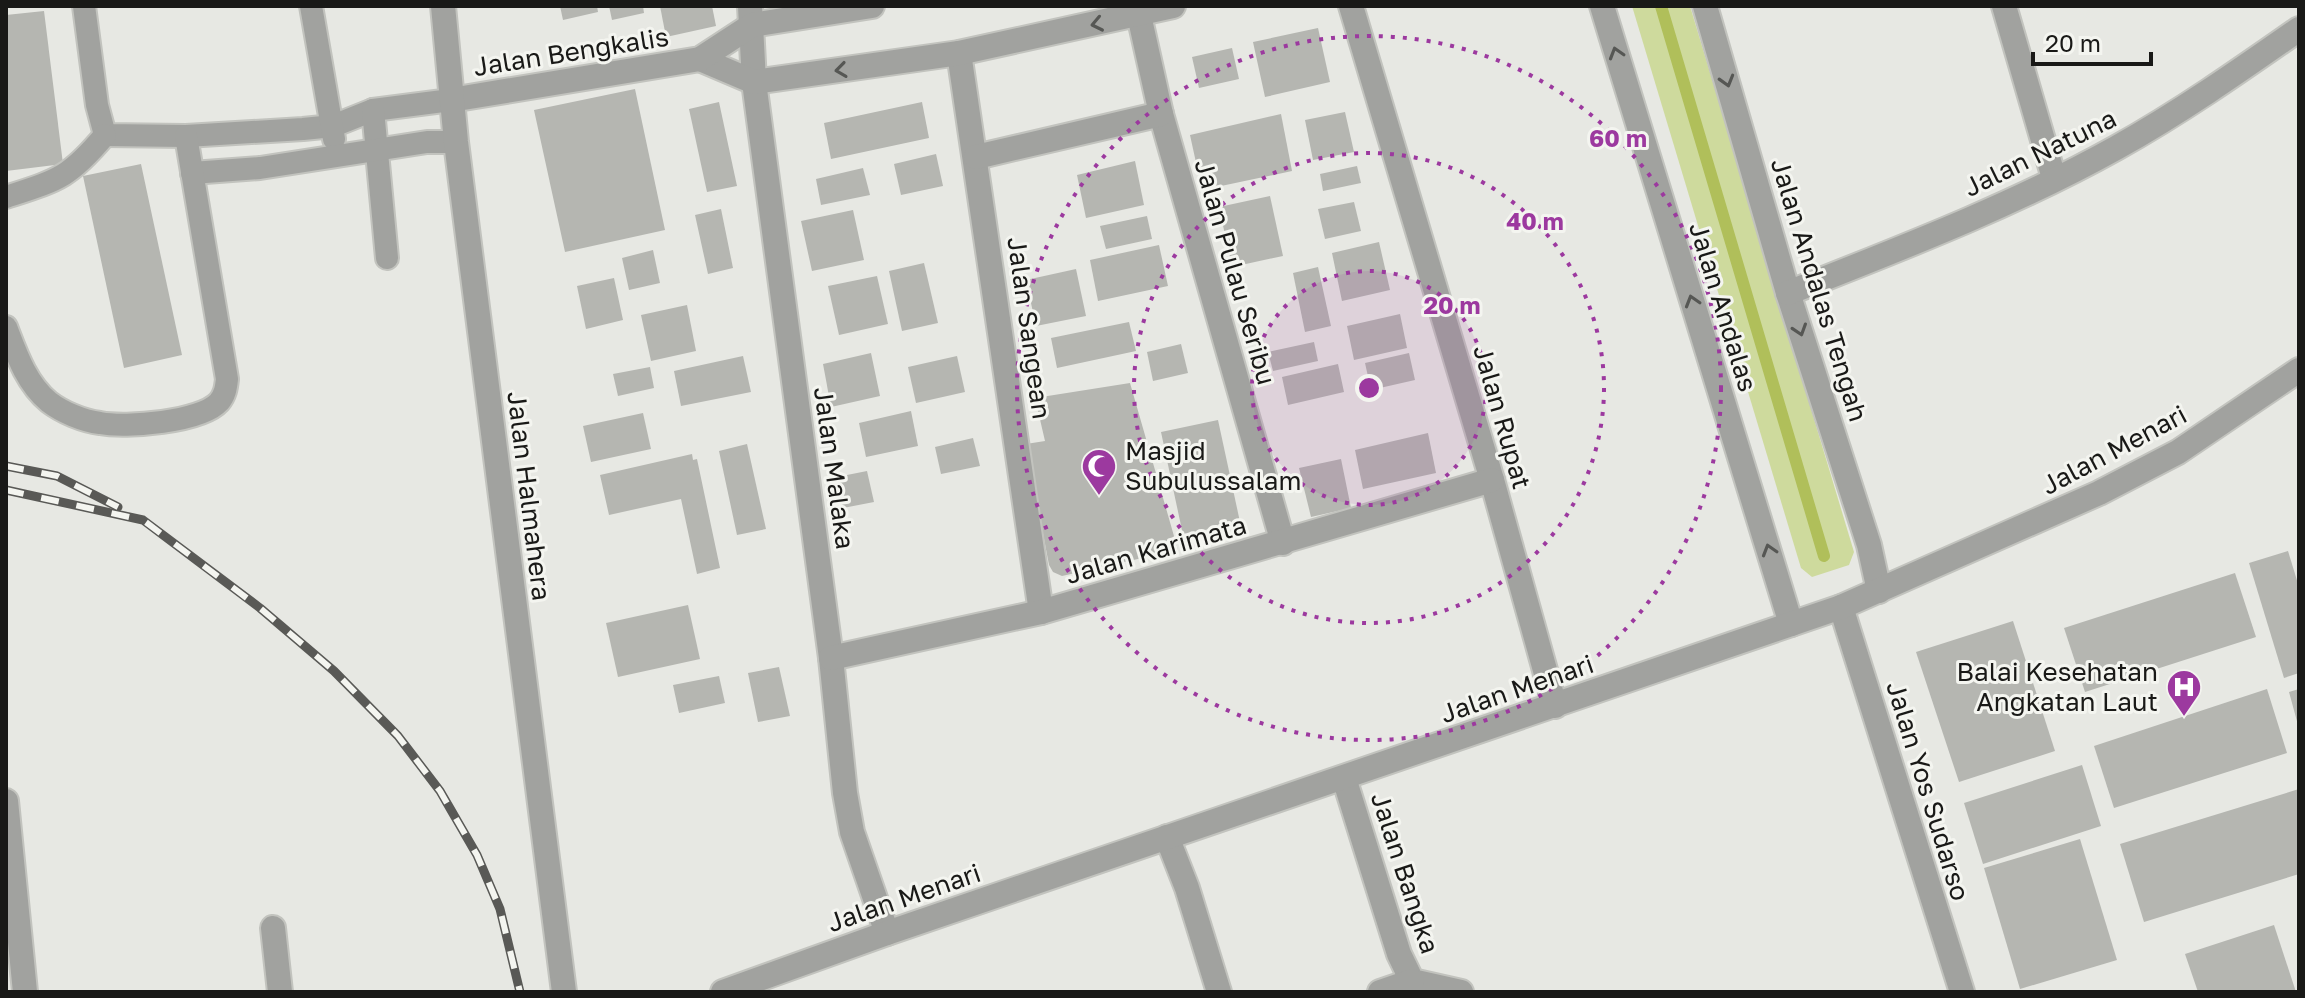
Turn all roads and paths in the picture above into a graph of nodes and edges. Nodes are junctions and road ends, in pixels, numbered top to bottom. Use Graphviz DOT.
graph roads {
  1 [pos="84,6"];
  2 [pos="311,6"];
  3 [pos="443,6"];
  4 [pos="872,6"];
  5 [pos="1173,6"];
  6 [pos="1351,6"];
  7 [pos="1602,6"];
  8 [pos="1705,6"];
  9 [pos="2004,6"];
  10 [pos="1139,15"];
  11 [pos="751,16"];
  12 [pos="2299,29"];
  13 [pos="959,53"];
  14 [pos="700,59"];
  15 [pos="754,82"];
  16 [pos="451,100"];
  17 [pos="373,110"];
  18 [pos="1161,114"];
  19 [pos="333,126"];
  20 [pos="105,135"];
  21 [pos="186,136"];
  22 [pos="456,142"];
  23 [pos="377,148"];
  24 [pos="336,154"];
  25 [pos="976,157"];
  26 [pos="192,173"];
  27 [pos="2054,178"];
  28 [pos="6,197"];
  29 [pos="387,258"];
  30 [pos="1788,293"];
  31 [pos="6,327"];
  32 [pos="2299,370"];
  33 [pos="1492,480"];
  34 [pos="1283,543"];
  35 [pos="1879,591"];
  36 [pos="1841,607"];
  37 [pos="1041,612"];
  38 [pos="1791,624"];
  39 [pos="831,658"];
  40 [pos="1555,706"];
  41 [pos="1344,778"];
  42 [pos="6,801"];
  43 [pos="1167,837"];
  44 [pos="273,928"];
  45 [pos="887,933"];
  46 [pos="1412,981"];
  47 [pos="25,992"];
  48 [pos="280,992"];
  49 [pos="564,992"];
  50 [pos="723,992"];
  51 [pos="1219,992"];
  52 [pos="1380,992"];
  53 [pos="1461,992"];
  54 [pos="1962,992"];
  1 -- 20 [label="lane"];
  2 -- 19 [label="lane"];
  3 -- 16 [label="street, Jalan Halmahera"];
  4 -- 11 [label="street, Jalan Bengkalis"];
  5 -- 10 [label="street"];
  6 -- 33 [label="street, Jalan Rupat"];
  38 -- 7 [label="street, Jalan Andalas, one-way"];
  8 -- 30 [label="street, Jalan Andalas Tengah, one-way"];
  9 -- 27 [label="street"];
  10 -- 13 [label="street, one-way"];
  10 -- 18 [label="street, Jalan Pulau Seribu"];
  11 -- 14 [label="street, Jalan Bengkalis"];
  11 -- 15 [label="street, Jalan Malaka"];
  12 -- 27 [label="street, Jalan Natuna"];
  13 -- 15 [label="street, one-way"];
  13 -- 25 [label="street, Jalan Sangean"];
  14 -- 15 [label="street, Jalan Bengkalis"];
  14 -- 16 [label="street, Jalan Bengkalis"];
  15 -- 39 [label="street, Jalan Malaka"];
  16 -- 17 [label="lane"];
  16 -- 22 [label="street, Jalan Halmahera"];
  17 -- 19 [label="lane"];
  17 -- 23 [label="lane"];
  18 -- 25 [label="street"];
  18 -- 34 [label="street, Jalan Pulau Seribu"];
  19 -- 21 [label="lane"];
  19 -- 24 [label="lane"];
  20 -- 21 [label="lane"];
  20 -- 28 [label="lane"];
  21 -- 26 [label="lane"];
  22 -- 23 [label="lane"];
  22 -- 49 [label="street, Jalan Halmahera"];
  23 -- 24 [label="lane"];
  23 -- 29 [label="lane"];
  24 -- 26 [label="lane"];
  25 -- 37 [label="street, Jalan Sangean"];
  26 -- 31 [label="lane"];
  27 -- 30 [label="street, Jalan Natuna"];
  30 -- 35 [label="street, Jalan Andalas Tengah, one-way"];
  32 -- 35 [label="street, Jalan Menari"];
  33 -- 34 [label="street, Jalan Karimata"];
  33 -- 40 [label="street, Jalan Rupat"];
  34 -- 37 [label="street, Jalan Karimata"];
  35 -- 36 [label="street, Jalan Menari"];
  36 -- 38 [label="street, Jalan Menari"];
  36 -- 54 [label="street, Jalan Yos Sudarso"];
  37 -- 39 [label="street, Jalan Karimata"];
  38 -- 40 [label="street, Jalan Menari"];
  39 -- 45 [label="street, Jalan Malaka"];
  40 -- 41 [label="street, Jalan Menari"];
  41 -- 43 [label="street, Jalan Menari"];
  41 -- 46 [label="street, Jalan Bangka"];
  42 -- 47 [label="street"];
  43 -- 45 [label="street, Jalan Menari"];
  43 -- 51 [label="street"];
  44 -- 48 [label="street"];
  45 -- 50 [label="street, Jalan Menari"];
  46 -- 52 [label="street"];
  46 -- 53 [label="street, Jalan Bangka"];
}
